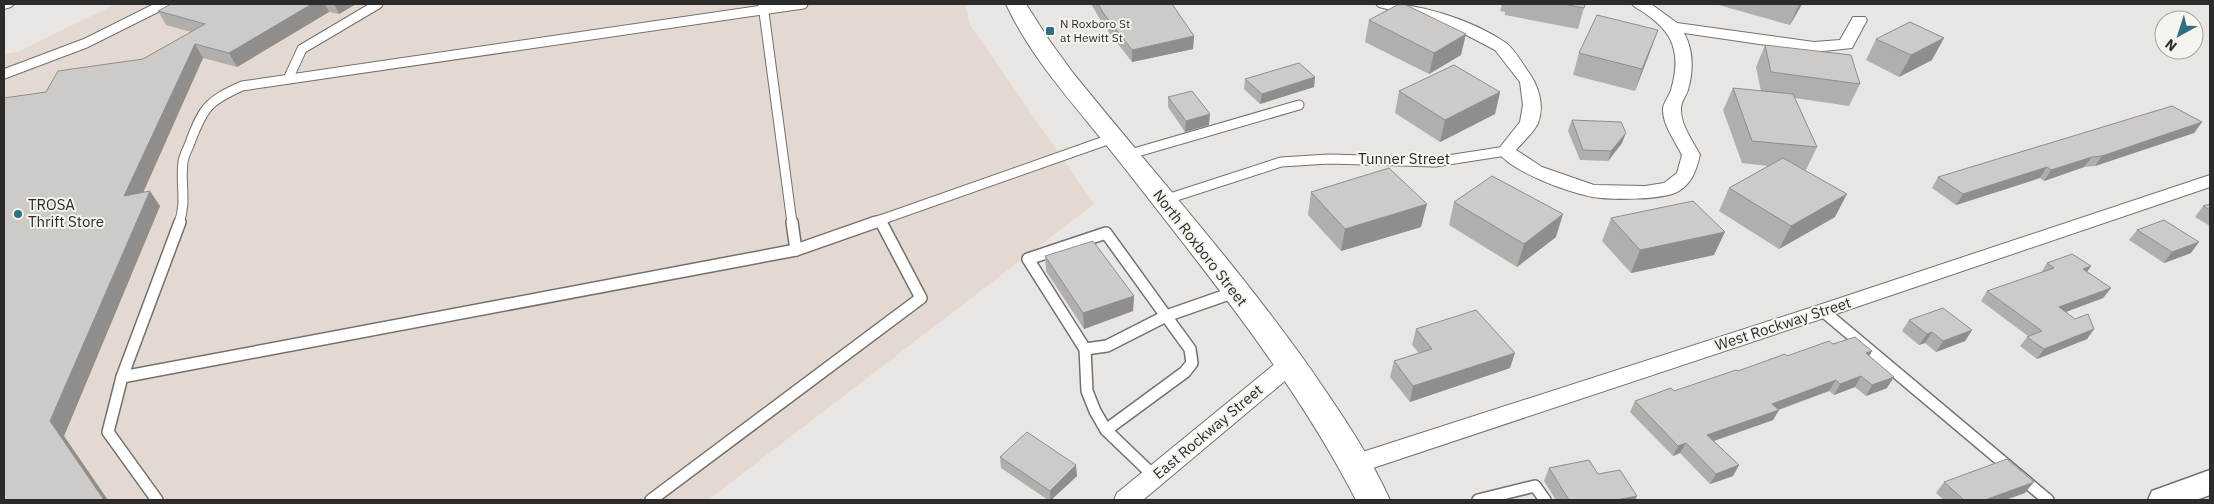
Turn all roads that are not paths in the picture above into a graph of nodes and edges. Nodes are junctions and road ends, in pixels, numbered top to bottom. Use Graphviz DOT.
graph roads {
  1 [pos="164,4"];
  2 [pos="378,4"];
  3 [pos="803,4"];
  4 [pos="1016,4"];
  5 [pos="1384,4"];
  6 [pos="1640,4"];
  7 [pos="763,7"];
  8 [pos="1435,9"];
  9 [pos="1859,20"];
  10 [pos="1672,27"];
  11 [pos="4,74"];
  12 [pos="290,78"];
  13 [pos="1299,105"];
  14 [pos="1120,147"];
  15 [pos="1506,151"];
  16 [pos="2210,181"];
  17 [pos="1163,200"];
  18 [pos="880,220"];
  19 [pos="796,250"];
  20 [pos="1236,292"];
  21 [pos="1823,311"];
  22 [pos="1166,316"];
  23 [pos="1085,349"];
  24 [pos="1290,364"];
  25 [pos="122,377"];
  26 [pos="1106,430"];
  27 [pos="1355,464"];
  28 [pos="1155,477"];
  29 [pos="2210,482"];
  30 [pos="1499,497"];
  31 [pos="156,500"];
  32 [pos="651,500"];
  33 [pos="1126,500"];
  34 [pos="1373,500"];
  35 [pos="1478,500"];
  36 [pos="1545,500"];
  37 [pos="2048,500"];
  38 [pos="2164,500"];
  1 -- 11 [label="lane"];
  2 -- 12 [label="lane"];
  3 -- 7 [label="lane"];
  4 -- 14 [label="main road, North Roxboro Street"];
  5 -- 8 [label="street"];
  6 -- 10 [label="street"];
  7 -- 12 [label="lane"];
  7 -- 19 [label="lane"];
  8 -- 15 [label="street"];
  9 -- 10 [label="street"];
  10 -- 15 [label="street"];
  12 -- 25 [label="lane"];
  13 -- 14 [label="lane"];
  14 -- 17 [label="main road, North Roxboro Street"];
  14 -- 18 [label="lane"];
  15 -- 17 [label="lane, Tunner Street"];
  16 -- 21 [label="street, West Rockway Street"];
  17 -- 20 [label="main road, North Roxboro Street"];
  18 -- 19 [label="lane"];
  18 -- 32 [label="lane"];
  19 -- 25 [label="lane"];
  20 -- 22 [label="lane"];
  20 -- 24 [label="main road, North Roxboro Street"];
  21 -- 27 [label="street, West Rockway Street"];
  21 -- 37 [label="lane"];
  22 -- 23 [label="lane"];
  22 -- 23 [label="lane"];
  22 -- 26 [label="lane"];
  23 -- 26 [label="lane"];
  24 -- 27 [label="main road, North Roxboro Street"];
  24 -- 28 [label="street, East Rockway Street"];
  25 -- 31 [label="lane"];
  26 -- 28 [label="lane"];
  27 -- 34 [label="main road, North Roxboro Street"];
  28 -- 33 [label="street, East Rockway Street"];
  29 -- 38 [label="street"];
  30 -- 35 [label="lane"];
  30 -- 36 [label="lane"];
}
